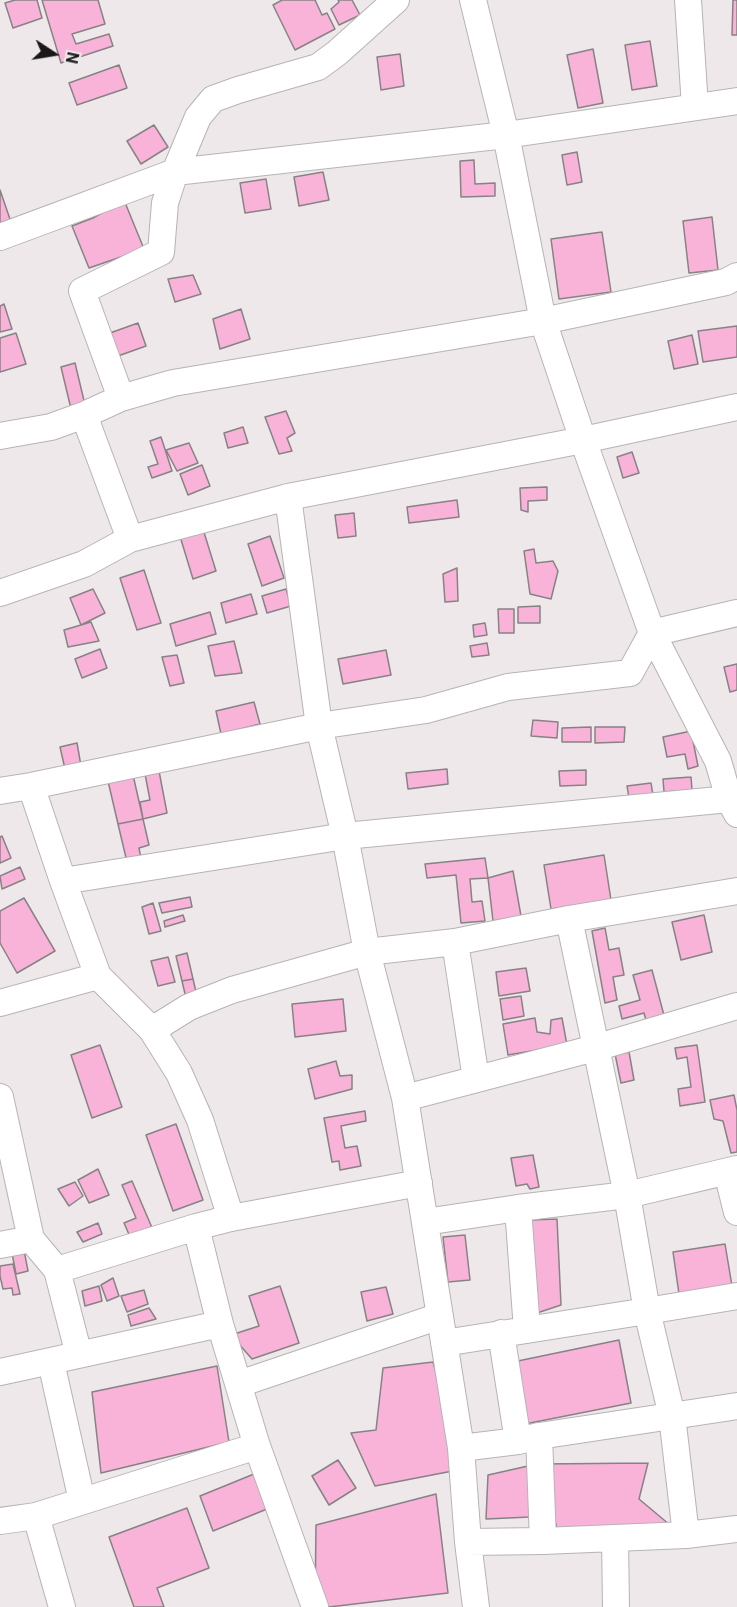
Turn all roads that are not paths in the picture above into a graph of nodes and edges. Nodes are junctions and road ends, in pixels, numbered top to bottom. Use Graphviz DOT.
graph roads {
  1 [pos="396,0"];
  2 [pos="473,0"];
  3 [pos="688,0"];
  4 [pos="737,101"];
  5 [pos="695,107"];
  6 [pos="506,135"];
  7 [pos="175,172"];
  8 [pos="0,237"];
  9 [pos="737,276"];
  10 [pos="543,321"];
  11 [pos="121,398"];
  12 [pos="737,407"];
  13 [pos="84,415"];
  14 [pos="0,436"];
  15 [pos="583,440"];
  16 [pos="288,497"];
  17 [pos="130,539"];
  18 [pos="0,593"];
  19 [pos="737,613"];
  20 [pos="651,633"];
  21 [pos="319,726"];
  22 [pos="727,759"];
  23 [pos="31,786"];
  24 [pos="0,791"];
  25 [pos="733,807"];
  26 [pos="345,836"];
  27 [pos="63,881"];
  28 [pos="737,891"];
  29 [pos="569,919"];
  30 [pos="455,942"];
  31 [pos="367,952"];
  32 [pos="98,976"];
  33 [pos="0,1003"];
  34 [pos="737,1006"];
  35 [pos="152,1030"];
  36 [pos="595,1048"];
  37 [pos="476,1079"];
  38 [pos="0,1097"];
  39 [pos="405,1098"];
  40 [pos="732,1170"];
  41 [pos="419,1183"];
  42 [pos="627,1195"];
  43 [pos="518,1208"];
  44 [pos="737,1212"];
  45 [pos="231,1218"];
  46 [pos="425,1222"];
  47 [pos="196,1227"];
  48 [pos="31,1239"];
  49 [pos="0,1245"];
  50 [pos="57,1270"];
  51 [pos="737,1296"];
  52 [pos="647,1311"];
  53 [pos="440,1316"];
  54 [pos="220,1324"];
  55 [pos="527,1330"];
  56 [pos="501,1333"];
  57 [pos="444,1343"];
  58 [pos="79,1355"];
  59 [pos="51,1362"];
  60 [pos="0,1372"];
  61 [pos="239,1384"];
  62 [pos="737,1406"];
  63 [pos="672,1416"];
  64 [pos="529,1438"];
  65 [pos="257,1446"];
  66 [pos="461,1448"];
  67 [pos="82,1501"];
  68 [pos="36,1516"];
  69 [pos="0,1521"];
  70 [pos="737,1529"];
  71 [pos="686,1535"];
  72 [pos="615,1538"];
  73 [pos="543,1541"];
  74 [pos="468,1542"];
  75 [pos="62,1607"];
  76 [pos="315,1607"];
  77 [pos="476,1607"];
  78 [pos="616,1607"];
  1 -- 7 [label="street"];
  2 -- 6 [label="street"];
  3 -- 5 [label="street"];
  4 -- 5 [label="street"];
  5 -- 6 [label="street"];
  6 -- 7 [label="street"];
  6 -- 10 [label="street"];
  7 -- 8 [label="street"];
  7 -- 11 [label="street"];
  9 -- 10 [label="street"];
  10 -- 11 [label="street"];
  10 -- 15 [label="street"];
  11 -- 13 [label="street"];
  12 -- 15 [label="street"];
  13 -- 14 [label="street"];
  13 -- 17 [label="street"];
  15 -- 16 [label="street"];
  15 -- 20 [label="street"];
  16 -- 17 [label="street"];
  16 -- 21 [label="street"];
  17 -- 18 [label="street"];
  19 -- 20 [label="street"];
  20 -- 21 [label="street"];
  20 -- 22 [label="street"];
  21 -- 23 [label="street"];
  21 -- 26 [label="street"];
  22 -- 25 [label="street"];
  23 -- 24 [label="street"];
  23 -- 27 [label="street"];
  25 -- 26 [label="street"];
  26 -- 27 [label="street"];
  26 -- 31 [label="street"];
  27 -- 32 [label="street"];
  28 -- 29 [label="street"];
  29 -- 30 [label="street"];
  29 -- 36 [label="street"];
  30 -- 31 [label="street"];
  30 -- 37 [label="street"];
  31 -- 35 [label="street"];
  31 -- 39 [label="street"];
  32 -- 33 [label="street"];
  32 -- 35 [label="street"];
  34 -- 36 [label="street"];
  35 -- 45 [label="street"];
  36 -- 37 [label="street"];
  36 -- 42 [label="street"];
  37 -- 39 [label="street"];
  38 -- 48 [label="street"];
  39 -- 41 [label="street"];
  40 -- 42 [label="street"];
  40 -- 44 [label="street"];
  41 -- 45 [label="street"];
  41 -- 46 [label="street"];
  42 -- 43 [label="street"];
  42 -- 52 [label="street"];
  43 -- 46 [label="street"];
  43 -- 55 [label="street"];
  45 -- 47 [label="street"];
  46 -- 53 [label="street"];
  47 -- 50 [label="street"];
  47 -- 54 [label="street"];
  48 -- 49 [label="street"];
  48 -- 50 [label="street"];
  50 -- 58 [label="street"];
  51 -- 52 [label="street"];
  52 -- 55 [label="street"];
  52 -- 63 [label="street"];
  53 -- 57 [label="street"];
  53 -- 61 [label="street"];
  54 -- 58 [label="street"];
  54 -- 61 [label="street"];
  55 -- 56 [label="street"];
  56 -- 57 [label="street"];
  56 -- 64 [label="street"];
  57 -- 66 [label="street"];
  58 -- 59 [label="street"];
  59 -- 60 [label="street"];
  59 -- 67 [label="street"];
  61 -- 65 [label="street"];
  62 -- 63 [label="street"];
  63 -- 64 [label="street"];
  63 -- 71 [label="street"];
  64 -- 66 [label="street"];
  64 -- 73 [label="street"];
  65 -- 67 [label="street"];
  65 -- 76 [label="street"];
  66 -- 74 [label="street"];
  67 -- 68 [label="street"];
  68 -- 69 [label="street"];
  68 -- 75 [label="street"];
  70 -- 71 [label="street"];
  71 -- 72 [label="street"];
  72 -- 73 [label="street"];
  72 -- 78 [label="street"];
  73 -- 74 [label="street"];
  74 -- 77 [label="street"];
}
